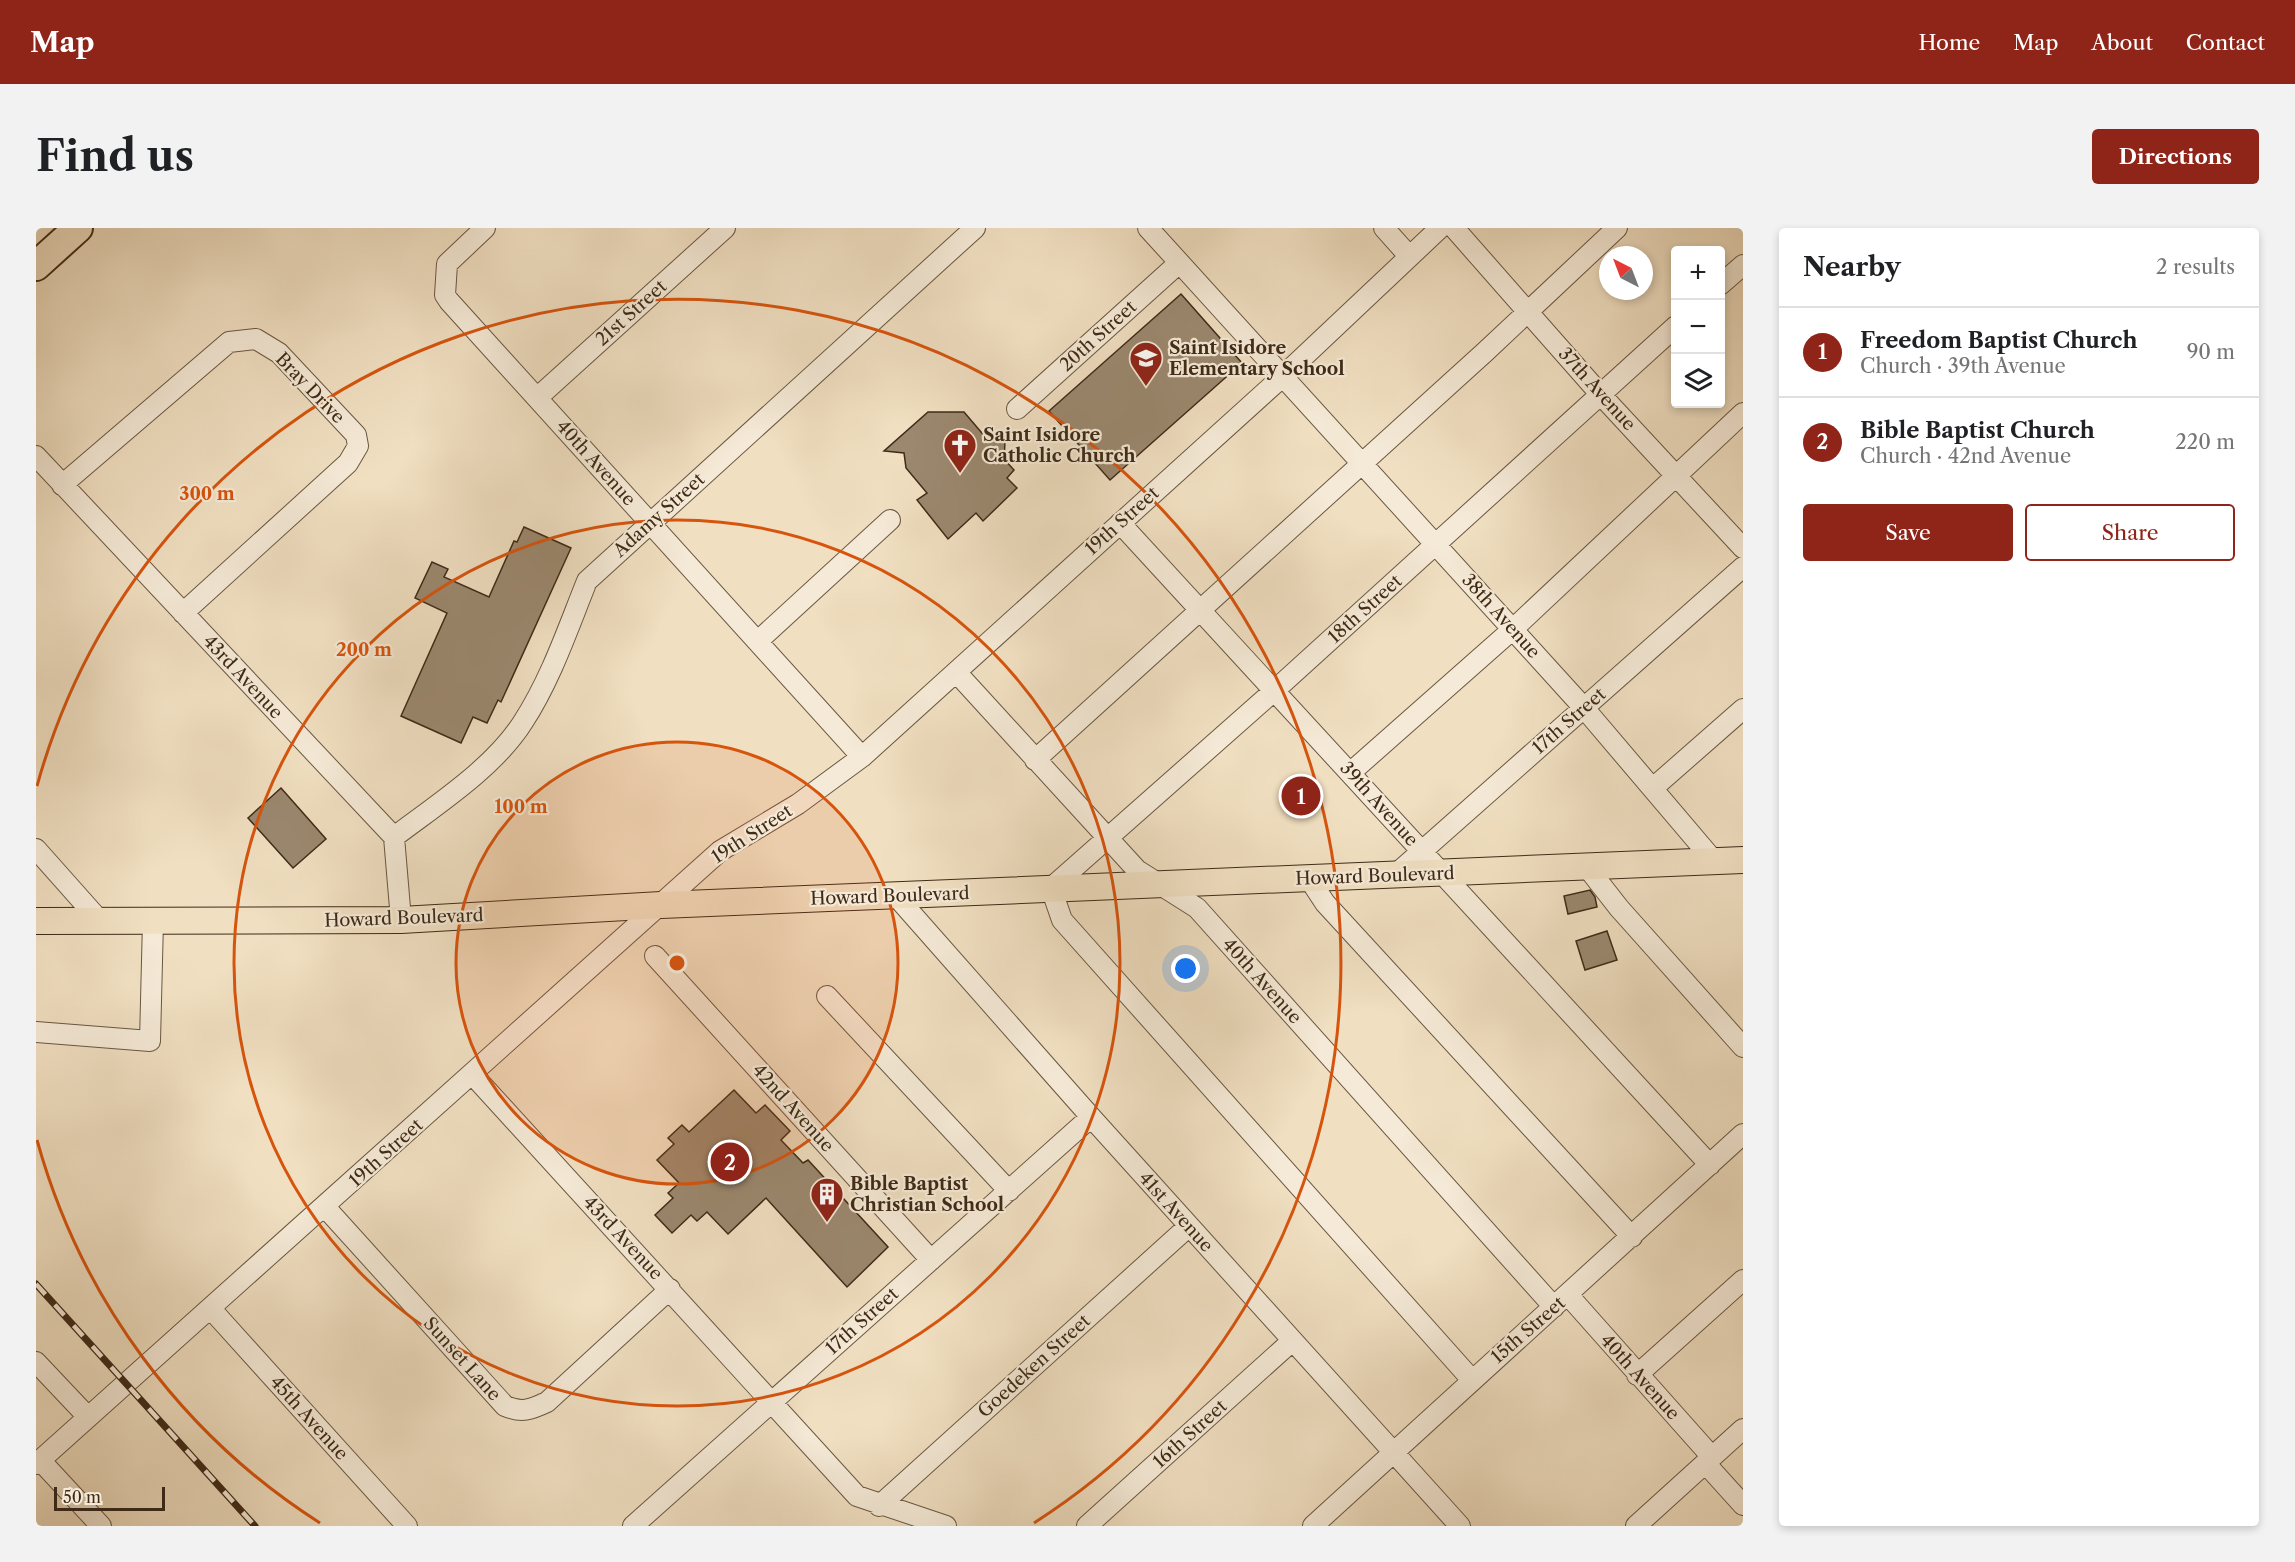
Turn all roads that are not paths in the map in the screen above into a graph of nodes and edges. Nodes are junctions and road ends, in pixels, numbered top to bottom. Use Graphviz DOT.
graph roads {
  1 [pos="78,228"];
  2 [pos="484,228"];
  3 [pos="725,228"];
  4 [pos="975,228"];
  5 [pos="1148,228"];
  6 [pos="1384,228"];
  7 [pos="1440,228"];
  8 [pos="1454,228"];
  9 [pos="1617,228"];
  10 [pos="1409,256"];
  11 [pos="1179,263"];
  12 [pos="1743,265"];
  13 [pos="36,266"];
  14 [pos="1725,281"];
  15 [pos="1527,312"];
  16 [pos="1671,331"];
  17 [pos="1282,377"];
  18 [pos="1601,395"];
  19 [pos="537,398"];
  20 [pos="1017,410"];
  21 [pos="1743,413"];
  22 [pos="36,456"];
  23 [pos="1362,463"];
  24 [pos="1676,475"];
  25 [pos="62,485"];
  26 [pos="890,520"];
  27 [pos="650,523"];
  28 [pos="1120,523"];
  29 [pos="1436,544"];
  30 [pos="1743,548"];
  31 [pos="1743,567"];
  32 [pos="1202,610"];
  33 [pos="183,613"];
  34 [pos="1513,629"];
  35 [pos="758,641"];
  36 [pos="956,672"];
  37 [pos="1275,690"];
  38 [pos="1584,708"];
  39 [pos="1743,709"];
  40 [pos="862,757"];
  41 [pos="1035,760"];
  42 [pos="1350,773"];
  43 [pos="1653,788"];
  44 [pos="394,837"];
  45 [pos="1109,839"];
  46 [pos="36,849"];
  47 [pos="1422,851"];
  48 [pos="1733,864"];
  49 [pos="1587,867"];
  50 [pos="1443,874"];
  51 [pos="1395,875"];
  52 [pos="1308,877"];
  53 [pos="1159,886"];
  54 [pos="1051,888"];
  55 [pos="896,896"];
  56 [pos="661,905"];
  57 [pos="401,920"];
  58 [pos="36,921"];
  59 [pos="100,921"];
  60 [pos="153,921"];
  61 [pos="655,956"];
  62 [pos="827,996"];
  63 [pos="36,1032"];
  64 [pos="1743,1047"];
  65 [pos="473,1075"];
  66 [pos="1091,1118"];
  67 [pos="1743,1134"];
  68 [pos="1710,1165"];
  69 [pos="1009,1191"];
  70 [pos="325,1208"];
  71 [pos="1189,1226"];
  72 [pos="1632,1236"];
  73 [pos="931,1260"];
  74 [pos="1743,1280"];
  75 [pos="670,1289"];
  76 [pos="1561,1301"];
  77 [pos="211,1309"];
  78 [pos="1292,1341"];
  79 [pos="36,1362"];
  80 [pos="1637,1375"];
  81 [pos="1472,1380"];
  82 [pos="772,1402"];
  83 [pos="87,1416"];
  84 [pos="1743,1429"];
  85 [pos="1393,1453"];
  86 [pos="1709,1460"];
  87 [pos="38,1462"];
  88 [pos="1743,1505"];
  89 [pos="879,1506"];
  90 [pos="101,1526"];
  91 [pos="407,1526"];
  92 [pos="633,1526"];
  93 [pos="946,1526"];
  94 [pos="1087,1526"];
  95 [pos="1313,1526"];
  96 [pos="1460,1526"];
  97 [pos="1636,1526"];
  1 -- 13 [label="highway"];
  2 -- 19 [label="street, 40th Avenue"];
  3 -- 19 [label="street, 21st Street"];
  4 -- 27 [label="street, Adamy Street"];
  5 -- 11 [label="street, 38th Avenue"];
  6 -- 10 [label="street"];
  7 -- 10 [label="street, 19th Street"];
  8 -- 15 [label="street, 37th Avenue"];
  9 -- 15 [label="street"];
  10 -- 17 [label="street, 19th Street"];
  11 -- 17 [label="street, 38th Avenue"];
  11 -- 20 [label="street, 20th Street"];
  12 -- 14 [label="street"];
  15 -- 18 [label="street, 37th Avenue"];
  15 -- 23 [label="street"];
  16 -- 18 [label="street, 18th Street"];
  17 -- 23 [label="street, 38th Avenue"];
  17 -- 28 [label="street, 19th Street"];
  18 -- 24 [label="street, 37th Avenue"];
  18 -- 29 [label="street, 18th Street"];
  19 -- 27 [label="street, 40th Avenue"];
  21 -- 24 [label="street"];
  22 -- 25 [label="street, 43rd Avenue"];
  23 -- 29 [label="street, 38th Avenue"];
  23 -- 32 [label="street"];
  24 -- 30 [label="street, 37th Avenue"];
  24 -- 34 [label="street"];
  25 -- 33 [label="street, 43rd Avenue"];
  25 -- 33 [label="street, Bray Drive"];
  26 -- 35 [label="street"];
  27 -- 35 [label="street, 40th Avenue"];
  27 -- 44 [label="street, Adamy Street"];
  28 -- 32 [label="street, 39th Avenue"];
  28 -- 36 [label="street, 19th Street"];
  29 -- 34 [label="street, 38th Avenue"];
  29 -- 37 [label="street, 18th Street"];
  31 -- 38 [label="street, 17th Street"];
  32 -- 37 [label="street, 39th Avenue"];
  32 -- 41 [label="street"];
  33 -- 44 [label="street, 43rd Avenue"];
  34 -- 38 [label="street, 38th Avenue"];
  34 -- 42 [label="street"];
  35 -- 40 [label="street, 40th Avenue"];
  36 -- 40 [label="street, 19th Street"];
  36 -- 41 [label="street, 40th Avenue"];
  37 -- 42 [label="street, 39th Avenue"];
  37 -- 45 [label="street, 18th Street"];
  38 -- 43 [label="street, 38th Avenue"];
  38 -- 47 [label="street, 17th Street"];
  39 -- 43 [label="street"];
  40 -- 56 [label="street, 19th Street"];
  41 -- 45 [label="street, 40th Avenue"];
  42 -- 47 [label="street, 39th Avenue"];
  43 -- 48 [label="street, 38th Avenue"];
  44 -- 57 [label="street"];
  45 -- 53 [label="street, 40th Avenue"];
  45 -- 54 [label="street, 18th Street"];
  46 -- 59 [label="street"];
  47 -- 50 [label="street, 39th Avenue"];
  47 -- 51 [label="street, 17th Street"];
  48 -- 49 [label="main road, Howard Boulevard"];
  49 -- 50 [label="main road, Howard Boulevard"];
  49 -- 64 [label="street"];
  50 -- 51 [label="main road, Howard Boulevard"];
  50 -- 68 [label="street, 39th Avenue"];
  51 -- 52 [label="main road, Howard Boulevard"];
  52 -- 53 [label="main road, Howard Boulevard"];
  52 -- 72 [label="street"];
  53 -- 54 [label="main road, Howard Boulevard"];
  53 -- 76 [label="street, 40th Avenue"];
  54 -- 55 [label="main road, Howard Boulevard"];
  54 -- 81 [label="street"];
  55 -- 56 [label="main road, Howard Boulevard"];
  55 -- 66 [label="street, 41st Avenue"];
  56 -- 57 [label="main road, Howard Boulevard"];
  56 -- 65 [label="street, 19th Street"];
  57 -- 60 [label="main road, Howard Boulevard"];
  58 -- 59 [label="main road, Howard Boulevard"];
  59 -- 60 [label="main road, Howard Boulevard"];
  60 -- 63 [label="street"];
  61 -- 73 [label="street, 42nd Avenue"];
  62 -- 69 [label="street"];
  65 -- 70 [label="street, 19th Street"];
  65 -- 75 [label="street, 43rd Avenue"];
  66 -- 69 [label="street, 17th Street"];
  66 -- 71 [label="street, 41st Avenue"];
  67 -- 68 [label="street, 15th Street"];
  68 -- 72 [label="street, 15th Street"];
  69 -- 73 [label="street, 17th Street"];
  70 -- 75 [label="street, Sunset Lane"];
  70 -- 77 [label="street, 19th Street"];
  71 -- 78 [label="street, 41st Avenue"];
  71 -- 89 [label="street, Goedeken Street"];
  72 -- 76 [label="street, 15th Street"];
  73 -- 82 [label="street, 17th Street"];
  74 -- 80 [label="street"];
  75 -- 82 [label="street, 43rd Avenue"];
  76 -- 80 [label="street, 40th Avenue"];
  76 -- 81 [label="street, 15th Street"];
  77 -- 83 [label="street, 19th Street"];
  77 -- 91 [label="street, 45th Avenue"];
  78 -- 85 [label="street, 41st Avenue"];
  78 -- 94 [label="street, 16th Street"];
  79 -- 83 [label="street"];
  80 -- 86 [label="street, 40th Avenue"];
  81 -- 85 [label="street, 15th Street"];
  82 -- 89 [label="street, 43rd Avenue"];
  82 -- 92 [label="street, 17th Street"];
  83 -- 87 [label="street, 19th Street"];
  84 -- 86 [label="street"];
  85 -- 95 [label="street, 15th Street"];
  85 -- 96 [label="street, 41st Avenue"];
  86 -- 88 [label="street, 40th Avenue"];
  86 -- 97 [label="street"];
  87 -- 90 [label="street"];
  89 -- 93 [label="street, 43rd Avenue"];
}
